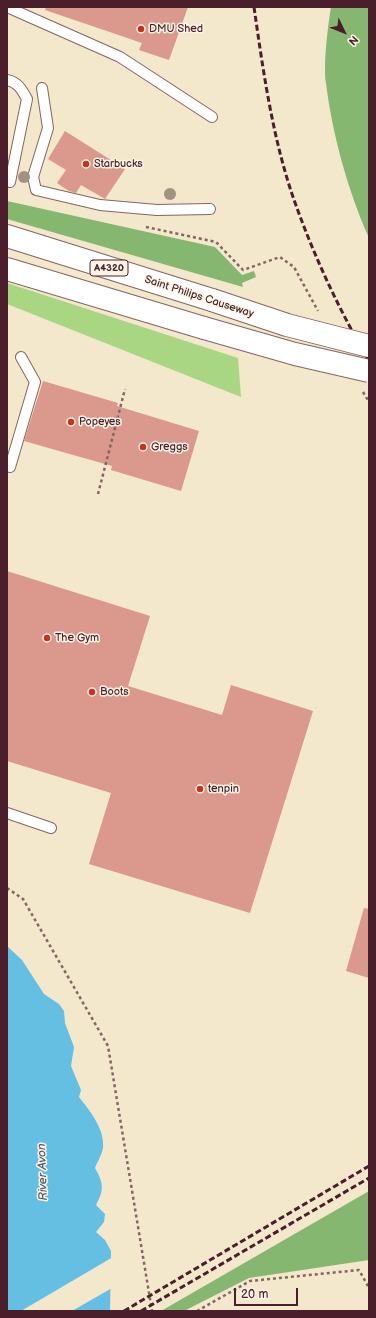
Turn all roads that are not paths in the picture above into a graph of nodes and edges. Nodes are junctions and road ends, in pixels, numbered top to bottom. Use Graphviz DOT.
graph roads {
  1 [pos="7,7"];
  2 [pos="25,11"];
  3 [pos="7,80"];
  4 [pos="42,88"];
  5 [pos="212,117"];
  6 [pos="7,181"];
  7 [pos="210,209"];
  8 [pos="7,236"];
  9 [pos="7,269"];
  10 [pos="369,346"];
  11 [pos="22,357"];
  12 [pos="369,371"];
  13 [pos="10,467"];
  14 [pos="7,813"];
  15 [pos="51,828"];
  1 -- 2 [label="lane"];
  2 -- 5 [label="lane"];
  3 -- 6 [label="lane"];
  4 -- 7 [label="lane"];
  8 -- 10 [label="main road, Saint Philips Causeway / A4320, bridge"];
  9 -- 12 [label="main road, bridge"];
  11 -- 13 [label="lane"];
  14 -- 15 [label="lane"];
}
